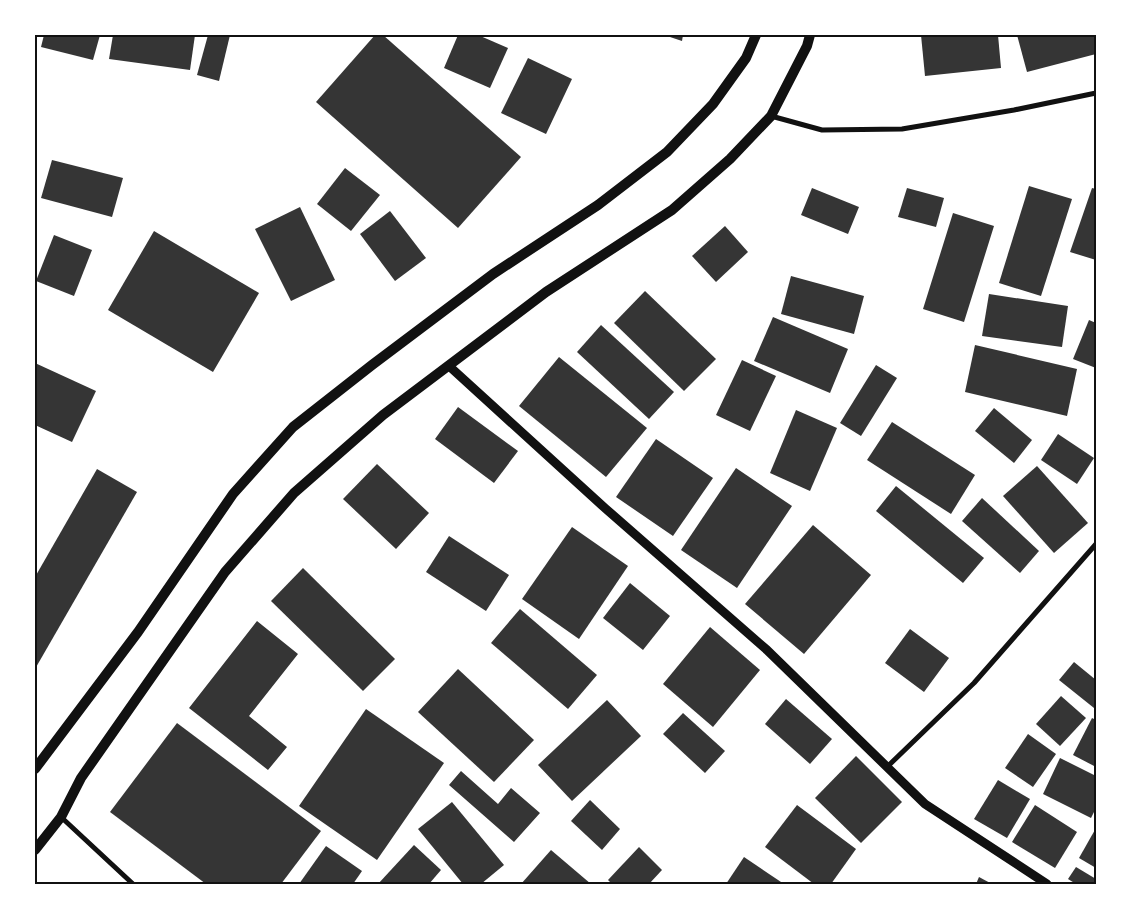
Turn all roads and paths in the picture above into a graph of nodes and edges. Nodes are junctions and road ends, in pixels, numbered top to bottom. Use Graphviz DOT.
graph roads {
  1 [pos="756,35"];
  2 [pos="810,35"];
  3 [pos="1096,93"];
  4 [pos="771,116"];
  5 [pos="449,366"];
  6 [pos="1096,544"];
  7 [pos="887,767"];
  8 [pos="35,769"];
  9 [pos="61,817"];
  10 [pos="35,850"];
  11 [pos="133,884"];
  12 [pos="1047,884"];
  1 -- 8 [label="main road"];
  2 -- 4 [label="main road"];
  3 -- 4 [label="street"];
  4 -- 5 [label="main road"];
  5 -- 7 [label="street"];
  5 -- 9 [label="main road"];
  6 -- 7 [label="street"];
  7 -- 12 [label="street"];
  9 -- 10 [label="main road"];
  9 -- 11 [label="street"];
}
